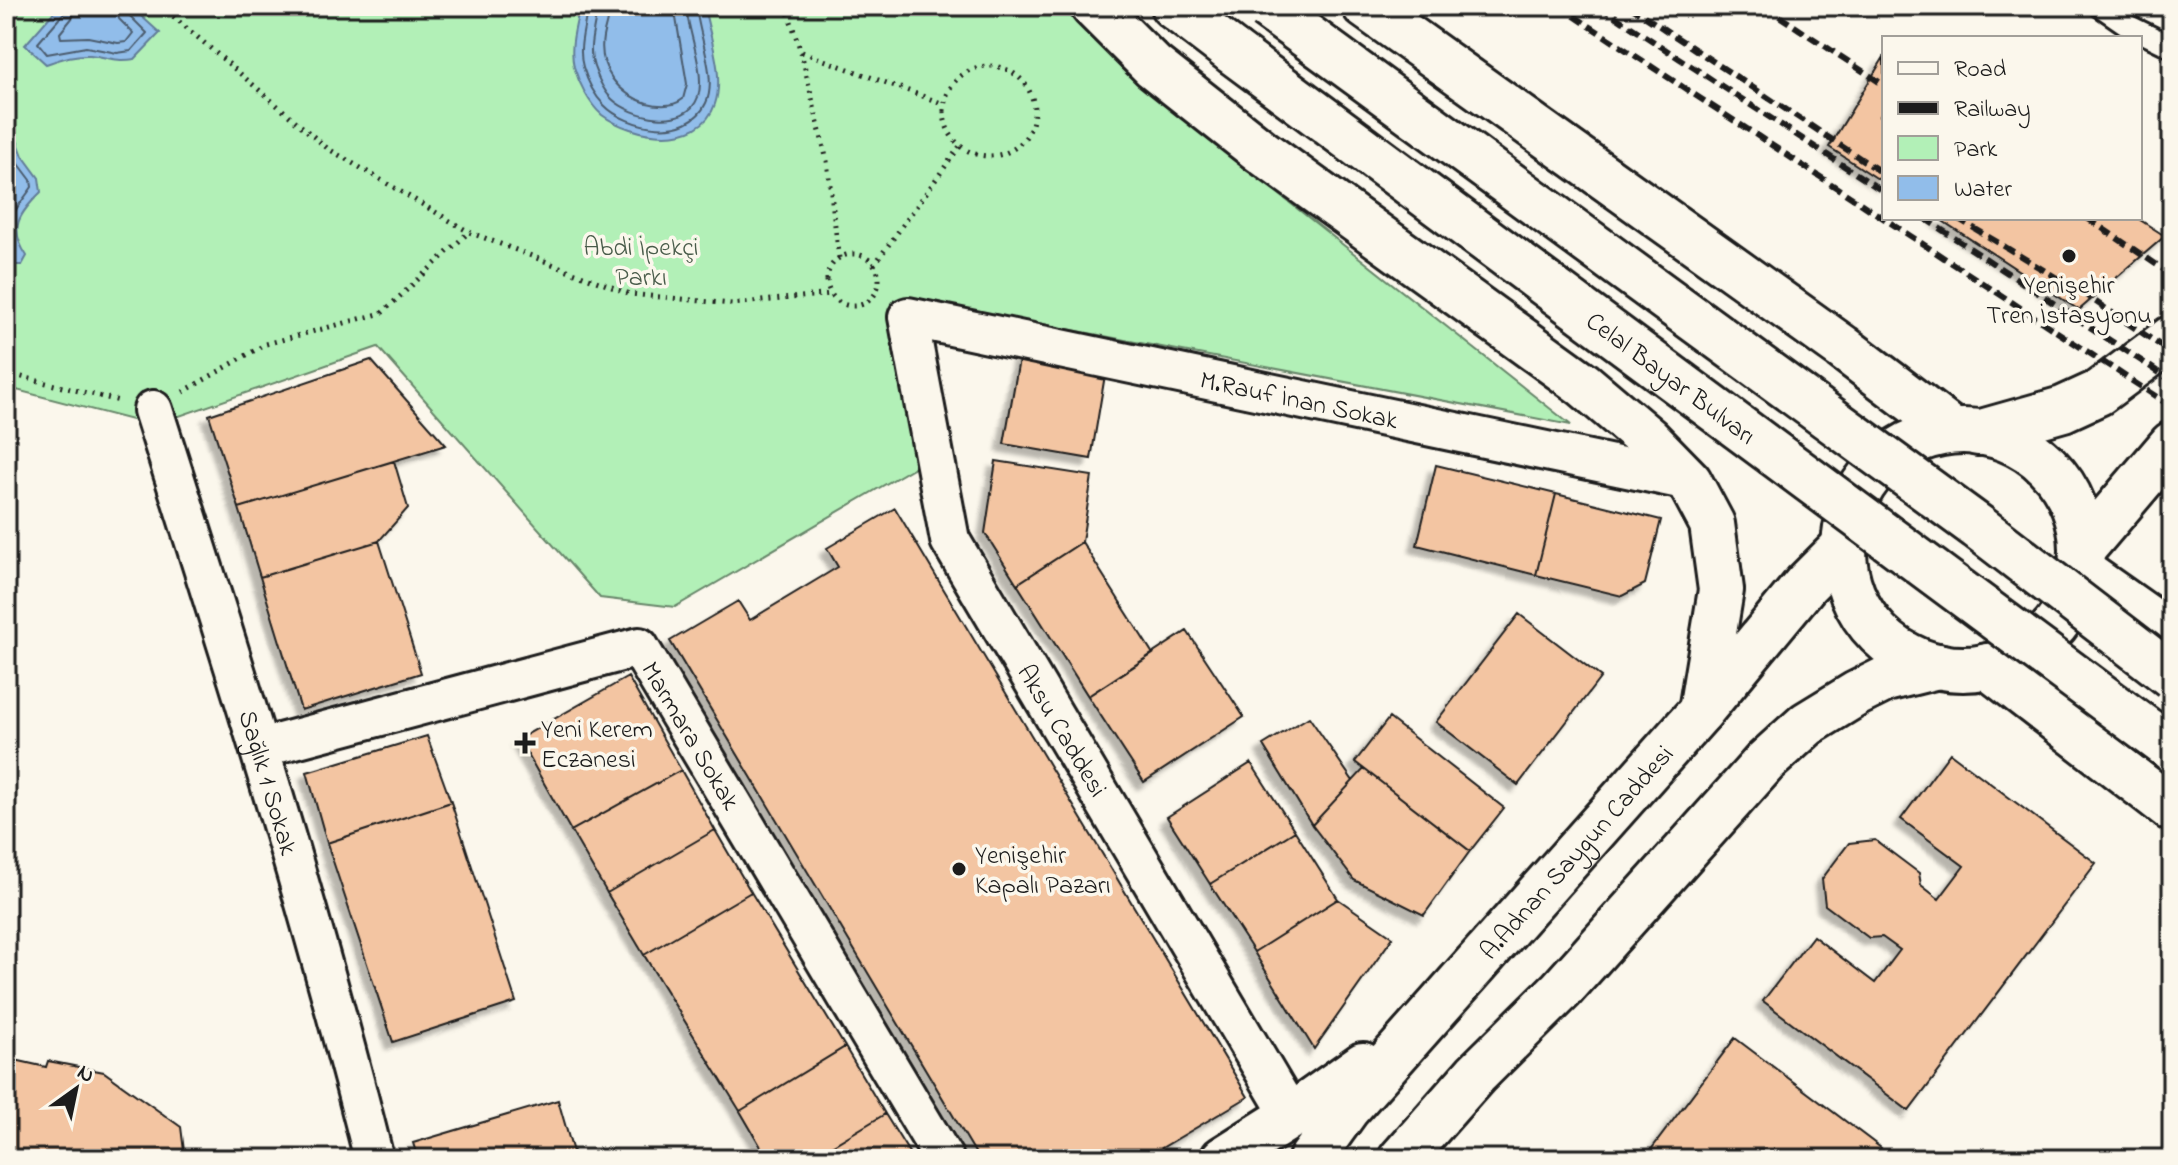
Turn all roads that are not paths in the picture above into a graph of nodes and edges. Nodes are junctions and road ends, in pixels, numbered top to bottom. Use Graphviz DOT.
graph roads {
  1 [pos="1093,6"];
  2 [pos="1173,6"];
  3 [pos="1365,6"];
  4 [pos="2100,6"];
  5 [pos="1267,7"];
  6 [pos="2172,47"];
  7 [pos="908,317"];
  8 [pos="2172,338"];
  9 [pos="153,410"];
  10 [pos="1964,431"];
  11 [pos="2172,444"];
  12 [pos="1689,481"];
  13 [pos="1844,546"];
  14 [pos="2081,560"];
  15 [pos="2172,635"];
  16 [pos="1938,666"];
  17 [pos="1987,666"];
  18 [pos="2172,676"];
  19 [pos="1701,711"];
  20 [pos="261,748"];
  21 [pos="2172,749"];
  22 [pos="2172,809"];
  23 [pos="1424,1022"];
  24 [pos="1291,1116"];
  25 [pos="374,1159"];
  26 [pos="944,1159"];
  27 [pos="1223,1159"];
  28 [pos="1311,1159"];
  29 [pos="1401,1159"];
  1 -- 12 [label="main road"];
  2 -- 21 [label="main road, Celal Bayar Bulvarı, bridge"];
  3 -- 10 [label="main road"];
  4 -- 6 [label="lane"];
  5 -- 18 [label="main road, bridge"];
  7 -- 12 [label="street, M.Rauf İnan Sokak"];
  7 -- 24 [label="street, Aksu Caddesi"];
  8 -- 10 [label="main road"];
  9 -- 20 [label="street, Sağlık 1 Sokak"];
  10 -- 13 [label="main road"];
  10 -- 14 [label="main road"];
  11 -- 14 [label="main road"];
  12 -- 19 [label="main road"];
  13 -- 16 [label="main road"];
  13 -- 19 [label="main road, A.Adnan Saygun Caddesi"];
  14 -- 15 [label="main road"];
  14 -- 17 [label="main road"];
  16 -- 17 [label="main road"];
  16 -- 29 [label="main road"];
  17 -- 22 [label="main road"];
  19 -- 23 [label="main road, A.Adnan Saygun Caddesi"];
  20 -- 25 [label="street, Sağlık 1 Sokak"];
  20 -- 26 [label="street, Marmara Sokak"];
  23 -- 24 [label="main road"];
  23 -- 28 [label="main road, A.Adnan Saygun Caddesi"];
  24 -- 27 [label="main road"];
}
